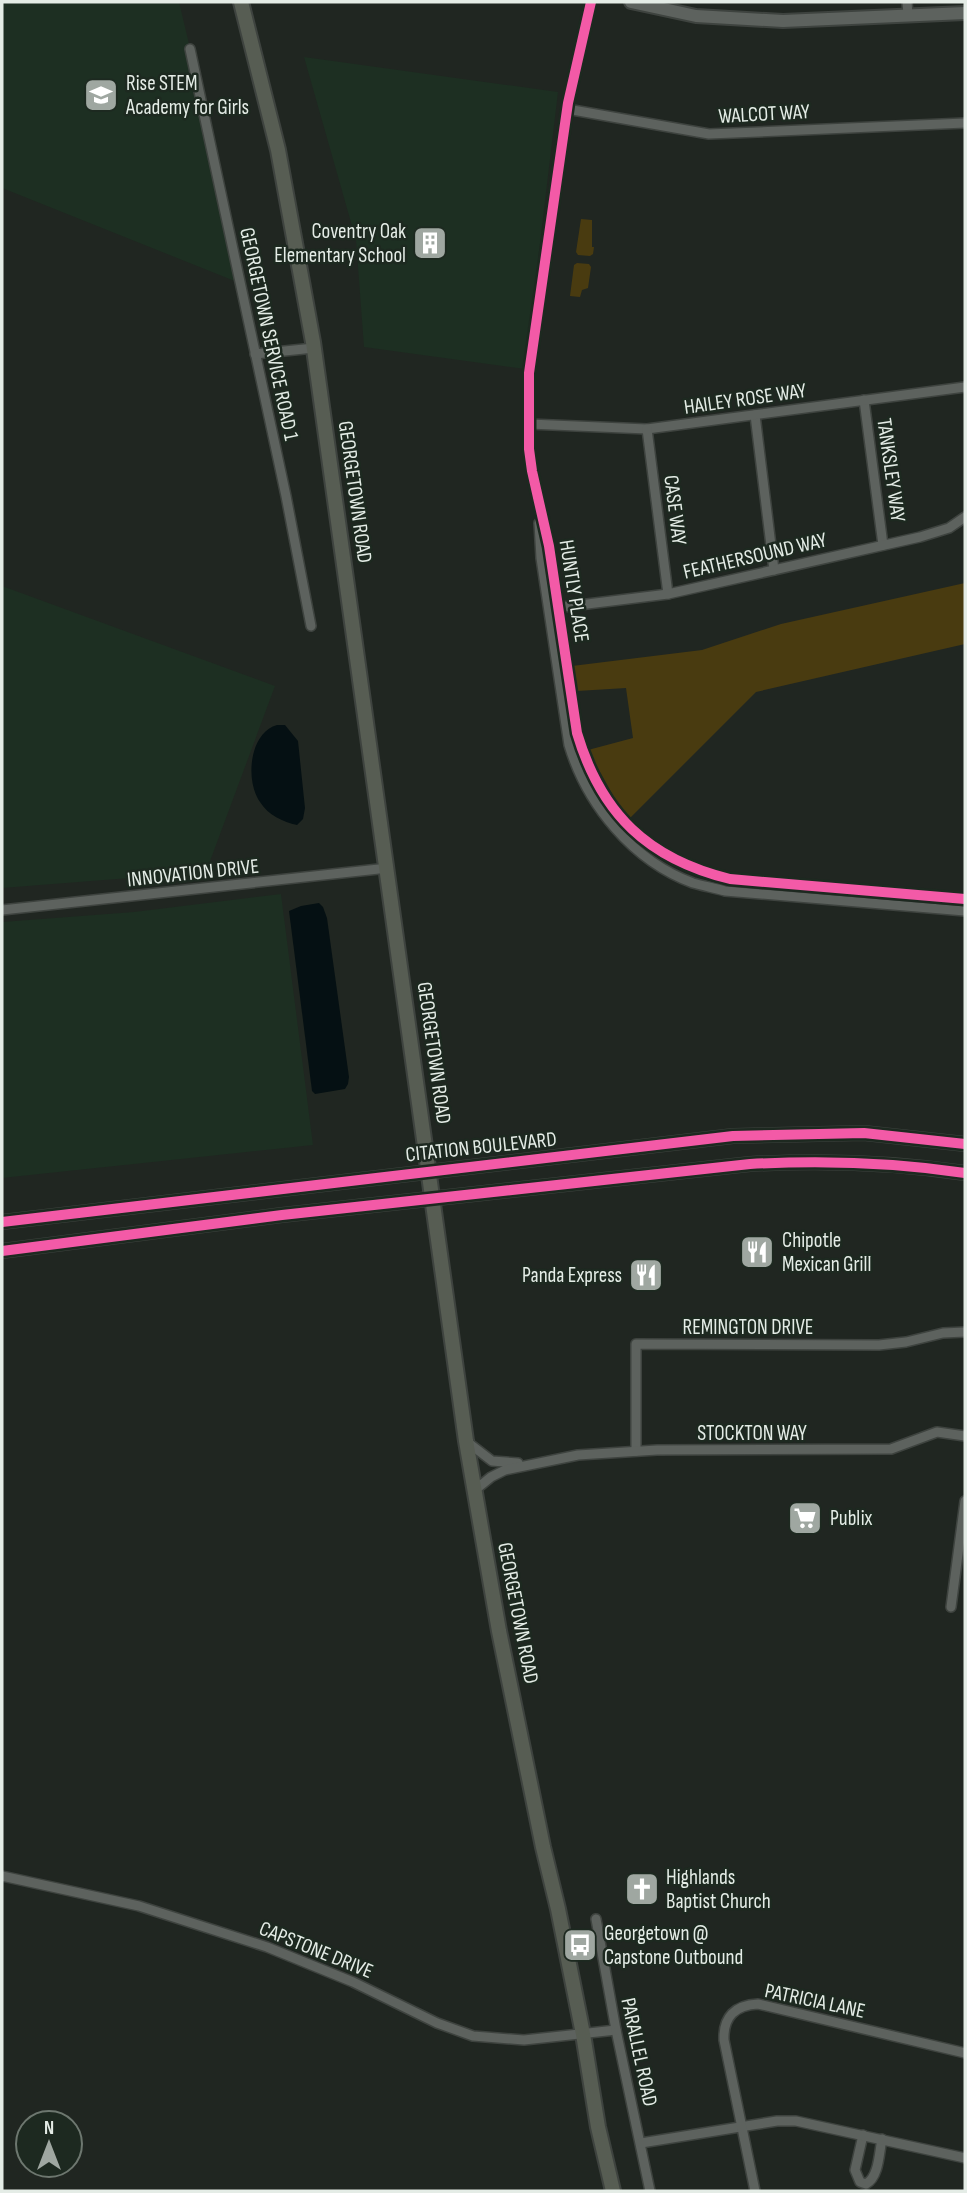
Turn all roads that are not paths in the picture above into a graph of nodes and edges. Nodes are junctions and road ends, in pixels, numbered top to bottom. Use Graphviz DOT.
graph roads {
  1 [pos="242,2"];
  2 [pos="591,2"];
  3 [pos="631,2"];
  4 [pos="907,8"];
  5 [pos="965,13"];
  6 [pos="190,49"];
  7 [pos="567,109"];
  8 [pos="965,123"];
  9 [pos="314,348"];
  10 [pos="255,354"];
  11 [pos="965,387"];
  12 [pos="864,400"];
  13 [pos="755,415"];
  14 [pos="529,424"];
  15 [pos="647,429"];
  16 [pos="965,517"];
  17 [pos="883,545"];
  18 [pos="774,570"];
  19 [pos="668,594"];
  20 [pos="553,609"];
  21 [pos="311,626"];
  22 [pos="388,868"];
  23 [pos="965,899"];
  24 [pos="2,910"];
  25 [pos="965,911"];
  26 [pos="965,1144"];
  27 [pos="429,1172"];
  28 [pos="965,1174"];
  29 [pos="432,1199"];
  30 [pos="2,1222"];
  31 [pos="2,1251"];
  32 [pos="965,1332"];
  33 [pos="965,1436"];
  34 [pos="466,1441"];
  35 [pos="636,1451"];
  36 [pos="537,1462"];
  37 [pos="475,1490"];
  38 [pos="965,1501"];
  39 [pos="951,1607"];
  40 [pos="2,1876"];
  41 [pos="596,1919"];
  42 [pos="616,2030"];
  43 [pos="583,2034"];
  44 [pos="965,2053"];
  45 [pos="741,2126"];
  46 [pos="863,2135"];
  47 [pos="883,2139"];
  48 [pos="641,2143"];
  49 [pos="965,2158"];
  50 [pos="613,2191"];
  51 [pos="650,2191"];
  52 [pos="755,2191"];
  1 -- 9 [label="main road, GEORGETOWN ROAD"];
  2 -- 7 [label="street, HUNTLY PLACE"];
  3 -- 4 [label="main road"];
  4 -- 5 [label="main road"];
  6 -- 10 [label="street, GEORGETOWN SERVICE ROAD 1"];
  7 -- 8 [label="street, WALCOT WAY"];
  7 -- 14 [label="street, HUNTLY PLACE"];
  9 -- 10 [label="street"];
  9 -- 22 [label="main road, GEORGETOWN ROAD"];
  10 -- 21 [label="street, GEORGETOWN SERVICE ROAD 1"];
  11 -- 12 [label="street, HAILEY ROSE WAY"];
  12 -- 13 [label="street, HAILEY ROSE WAY"];
  12 -- 17 [label="street, TANKSLEY WAY"];
  13 -- 15 [label="street, HAILEY ROSE WAY"];
  13 -- 18 [label="street"];
  14 -- 15 [label="street, HAILEY ROSE WAY"];
  14 -- 20 [label="street, HUNTLY PLACE"];
  15 -- 19 [label="street, CASE WAY"];
  16 -- 17 [label="street, FEATHERSOUND WAY"];
  17 -- 18 [label="street, FEATHERSOUND WAY"];
  18 -- 19 [label="street, FEATHERSOUND WAY"];
  19 -- 20 [label="street, FEATHERSOUND WAY"];
  20 -- 23 [label="street, HUNTLY PLACE"];
  20 -- 25 [label="street, HUNTLY PLACE"];
  22 -- 24 [label="street, INNOVATION DRIVE"];
  22 -- 27 [label="main road, GEORGETOWN ROAD"];
  26 -- 27 [label="main road, CITATION BOULEVARD"];
  27 -- 29 [label="main road, GEORGETOWN ROAD"];
  27 -- 30 [label="main road, CITATION BOULEVARD"];
  28 -- 29 [label="main road"];
  29 -- 31 [label="main road"];
  29 -- 34 [label="main road, GEORGETOWN ROAD"];
  32 -- 35 [label="street, REMINGTON DRIVE"];
  33 -- 35 [label="street, STOCKTON WAY"];
  34 -- 36 [label="street, STOCKTON WAY"];
  34 -- 37 [label="main road, GEORGETOWN ROAD"];
  35 -- 36 [label="street, STOCKTON WAY"];
  36 -- 37 [label="street, STOCKTON WAY"];
  37 -- 43 [label="main road, GEORGETOWN ROAD"];
  38 -- 39 [label="street"];
  40 -- 43 [label="street, CAPSTONE DRIVE"];
  41 -- 42 [label="street, PARALLEL ROAD"];
  42 -- 43 [label="street, CAPSTONE DRIVE"];
  42 -- 48 [label="street, PARALLEL ROAD"];
  43 -- 50 [label="main road, GEORGETOWN ROAD"];
  44 -- 45 [label="street, PATRICIA LANE"];
  45 -- 46 [label="street"];
  45 -- 48 [label="street"];
  45 -- 52 [label="street, PATRICIA LANE"];
  46 -- 47 [label="street"];
  46 -- 47 [label="street"];
  47 -- 49 [label="street"];
  48 -- 51 [label="street, PARALLEL ROAD"];
}
